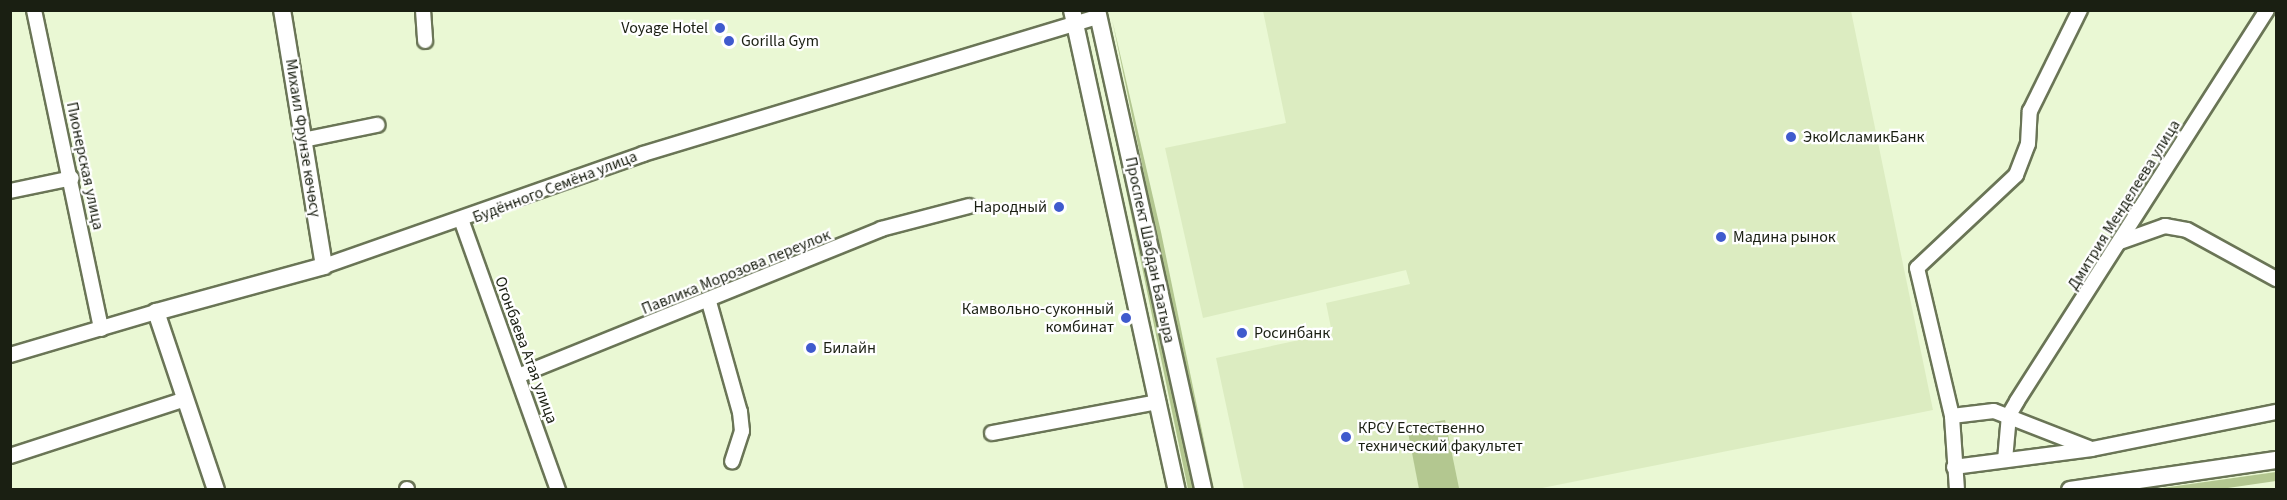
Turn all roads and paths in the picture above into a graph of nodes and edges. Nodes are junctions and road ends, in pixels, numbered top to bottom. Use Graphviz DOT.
graph roads {
  1 [pos="34,10"];
  2 [pos="282,10"];
  3 [pos="423,10"];
  4 [pos="2080,10"];
  5 [pos="2267,10"];
  6 [pos="1098,14"];
  7 [pos="1074,16"];
  8 [pos="425,41"];
  9 [pos="376,124"];
  10 [pos="303,140"];
  11 [pos="72,178"];
  12 [pos="10,191"];
  13 [pos="969,206"];
  14 [pos="462,222"];
  15 [pos="2120,243"];
  16 [pos="324,266"];
  17 [pos="2277,279"];
  18 [pos="709,302"];
  19 [pos="156,312"];
  20 [pos="100,329"];
  21 [pos="10,355"];
  22 [pos="518,376"];
  23 [pos="182,400"];
  24 [pos="1158,402"];
  25 [pos="2277,412"];
  26 [pos="2009,415"];
  27 [pos="1952,416"];
  28 [pos="992,433"];
  29 [pos="2092,449"];
  30 [pos="10,456"];
  31 [pos="2005,460"];
  32 [pos="2277,460"];
  33 [pos="732,461"];
  34 [pos="1954,467"];
  35 [pos="216,489"];
  36 [pos="558,489"];
  37 [pos="1177,489"];
  38 [pos="1203,489"];
  39 [pos="1957,489"];
  40 [pos="2070,489"];
  1 -- 11 [label="street, Пионерская улица"];
  2 -- 10 [label="main road, Михаил Фрунзе көчөсү"];
  3 -- 8 [label="street"];
  4 -- 27 [label="street"];
  5 -- 15 [label="street, Дмитрия Менделеева улица"];
  6 -- 7 [label="street, Будённого Семёна улица"];
  6 -- 38 [label="main road, Проспект Шабдан Баатыра"];
  7 -- 14 [label="street, Будённого Семёна улица"];
  7 -- 24 [label="main road, Проспект Шабдан Баатыра"];
  9 -- 10 [label="street"];
  10 -- 16 [label="main road, Михаил Фрунзе көчөсү"];
  11 -- 12 [label="street"];
  11 -- 20 [label="street, Пионерская улица"];
  13 -- 18 [label="street, Павлика Морозова переулок"];
  14 -- 16 [label="street, Будённого Семёна улица"];
  14 -- 22 [label="street, Огонбаева Атая улица"];
  15 -- 17 [label="street"];
  15 -- 26 [label="street, Дмитрия Менделеева улица"];
  16 -- 19 [label="main road, Будённого Семёна улица"];
  18 -- 22 [label="street, Павлика Морозова переулок"];
  18 -- 33 [label="street"];
  19 -- 20 [label="street, Будённого Семёна улица"];
  19 -- 23 [label="main road"];
  20 -- 21 [label="street, Будённого Семёна улица"];
  22 -- 36 [label="street, Огонбаева Атая улица"];
  23 -- 30 [label="street"];
  23 -- 35 [label="main road"];
  24 -- 28 [label="street"];
  24 -- 37 [label="main road, Проспект Шабдан Баатыра"];
  25 -- 29 [label="street"];
  26 -- 27 [label="street"];
  26 -- 29 [label="street"];
  26 -- 31 [label="street"];
  27 -- 34 [label="street"];
  29 -- 31 [label="street"];
  31 -- 34 [label="street"];
  32 -- 40 [label="main road"];
  34 -- 39 [label="street"];
}
